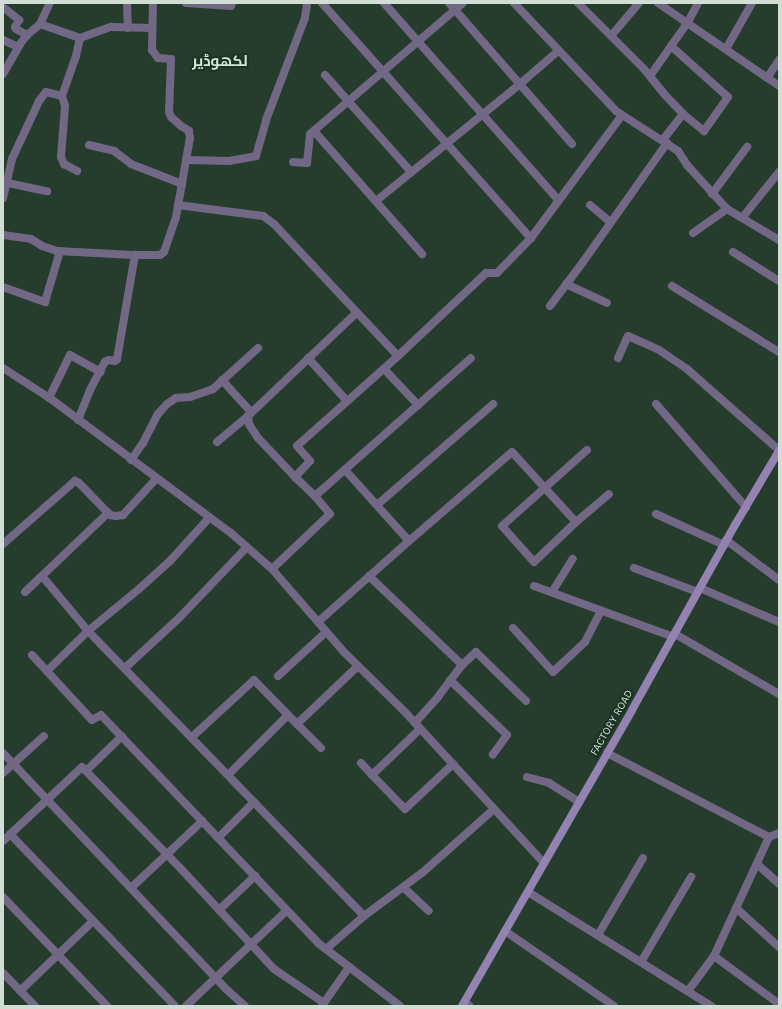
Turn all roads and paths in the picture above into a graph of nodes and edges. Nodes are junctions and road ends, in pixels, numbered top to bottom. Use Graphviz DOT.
graph roads {
  1 [pos="50,3"];
  2 [pos="127,3"];
  3 [pos="153,3"];
  4 [pos="186,3"];
  5 [pos="232,3"];
  6 [pos="307,3"];
  7 [pos="322,3"];
  8 [pos="384,3"];
  9 [pos="449,3"];
  10 [pos="463,3"];
  11 [pos="514,3"];
  12 [pos="578,3"];
  13 [pos="639,3"];
  14 [pos="658,3"];
  15 [pos="698,3"];
  16 [pos="752,3"];
  17 [pos="3,8"];
  18 [pos="455,10"];
  19 [pos="688,22"];
  20 [pos="40,24"];
  21 [pos="128,28"];
  22 [pos="152,28"];
  23 [pos="27,35"];
  24 [pos="611,36"];
  25 [pos="80,38"];
  26 [pos="3,40"];
  27 [pos="418,42"];
  28 [pos="671,46"];
  29 [pos="18,47"];
  30 [pos="726,49"];
  31 [pos="558,51"];
  32 [pos="779,60"];
  33 [pos="384,71"];
  34 [pos="3,74"];
  35 [pos="325,75"];
  36 [pos="650,76"];
  37 [pos="767,78"];
  38 [pos="520,84"];
  39 [pos="779,86"];
  40 [pos="62,96"];
  41 [pos="349,101"];
  42 [pos="683,114"];
  43 [pos="482,115"];
  44 [pos="622,115"];
  45 [pos="314,131"];
  46 [pos="665,142"];
  47 [pos="447,143"];
  48 [pos="572,144"];
  49 [pos="89,145"];
  50 [pos="747,148"];
  51 [pos="188,160"];
  52 [pos="293,162"];
  53 [pos="76,171"];
  54 [pos="411,172"];
  55 [pos="779,172"];
  56 [pos="8,183"];
  57 [pos="182,184"];
  58 [pos="47,191"];
  59 [pos="712,194"];
  60 [pos="3,198"];
  61 [pos="558,200"];
  62 [pos="376,201"];
  63 [pos="178,205"];
  64 [pos="590,205"];
  65 [pos="727,209"];
  66 [pos="742,218"];
  67 [pos="610,222"];
  68 [pos="693,233"];
  69 [pos="3,234"];
  70 [pos="531,238"];
  71 [pos="779,240"];
  72 [pos="60,251"];
  73 [pos="733,252"];
  74 [pos="422,254"];
  75 [pos="135,255"];
  76 [pos="779,281"];
  77 [pos="566,284"];
  78 [pos="672,286"];
  79 [pos="3,287"];
  80 [pos="607,303"];
  81 [pos="550,306"];
  82 [pos="356,313"];
  83 [pos="258,348"];
  84 [pos="779,352"];
  85 [pos="398,356"];
  86 [pos="308,358"];
  87 [pos="471,358"];
  88 [pos="618,358"];
  89 [pos="3,368"];
  90 [pos="384,368"];
  91 [pos="100,372"];
  92 [pos="222,380"];
  93 [pos="49,398"];
  94 [pos="348,401"];
  95 [pos="493,404"];
  96 [pos="656,404"];
  97 [pos="418,405"];
  98 [pos="250,414"];
  99 [pos="78,420"];
  100 [pos="217,442"];
  101 [pos="587,450"];
  102 [pos="779,450"];
  103 [pos="131,460"];
  104 [pos="345,470"];
  105 [pos="295,477"];
  106 [pos="156,479"];
  107 [pos="545,488"];
  108 [pos="609,494"];
  109 [pos="314,496"];
  110 [pos="377,505"];
  111 [pos="746,507"];
  112 [pos="108,513"];
  113 [pos="656,514"];
  114 [pos="209,518"];
  115 [pos="576,522"];
  116 [pos="410,540"];
  117 [pos="725,543"];
  118 [pos="3,544"];
  119 [pos="247,547"];
  120 [pos="573,559"];
  121 [pos="634,568"];
  122 [pos="272,569"];
  123 [pos="42,576"];
  124 [pos="369,576"];
  125 [pos="779,580"];
  126 [pos="534,586"];
  127 [pos="699,590"];
  128 [pos="25,592"];
  129 [pos="552,592"];
  130 [pos="602,611"];
  131 [pos="318,622"];
  132 [pos="779,622"];
  133 [pos="513,628"];
  134 [pos="88,631"];
  135 [pos="326,632"];
  136 [pos="674,635"];
  137 [pos="32,655"];
  138 [pos="462,665"];
  139 [pos="358,666"];
  140 [pos="125,668"];
  141 [pos="47,671"];
  142 [pos="278,676"];
  143 [pos="450,680"];
  144 [pos="779,694"];
  145 [pos="526,701"];
  146 [pos="288,715"];
  147 [pos="297,724"];
  148 [pos="417,726"];
  149 [pos="44,736"];
  150 [pos="122,736"];
  151 [pos="192,737"];
  152 [pos="321,748"];
  153 [pos="3,753"];
  154 [pos="608,753"];
  155 [pos="493,754"];
  156 [pos="361,763"];
  157 [pos="13,764"];
  158 [pos="453,764"];
  159 [pos="86,772"];
  160 [pos="3,773"];
  161 [pos="228,775"];
  162 [pos="372,775"];
  163 [pos="527,777"];
  164 [pos="47,799"];
  165 [pos="254,802"];
  166 [pos="579,802"];
  167 [pos="494,809"];
  168 [pos="202,821"];
  169 [pos="779,833"];
  170 [pos="10,834"];
  171 [pos="769,836"];
  172 [pos="218,838"];
  173 [pos="3,841"];
  174 [pos="167,854"];
  175 [pos="643,858"];
  176 [pos="544,863"];
  177 [pos="757,864"];
  178 [pos="255,876"];
  179 [pos="691,877"];
  180 [pos="779,884"];
  181 [pos="403,887"];
  182 [pos="131,888"];
  183 [pos="528,892"];
  184 [pos="3,897"];
  185 [pos="736,908"];
  186 [pos="219,910"];
  187 [pos="287,910"];
  188 [pos="429,911"];
  189 [pos="364,916"];
  190 [pos="93,921"];
  191 [pos="505,931"];
  192 [pos="598,935"];
  193 [pos="250,944"];
  194 [pos="779,947"];
  195 [pos="326,949"];
  196 [pos="58,955"];
  197 [pos="714,956"];
  198 [pos="641,962"];
  199 [pos="348,967"];
  200 [pos="3,973"];
  201 [pos="215,977"];
  202 [pos="20,991"];
  203 [pos="688,991"];
  204 [pos="323,1004"];
  205 [pos="779,1004"];
  206 [pos="466,1005"];
  207 [pos="35,1006"];
  208 [pos="107,1006"];
  209 [pos="175,1006"];
  210 [pos="186,1006"];
  211 [pos="245,1006"];
  212 [pos="400,1006"];
  213 [pos="614,1006"];
  214 [pos="710,1006"];
  1 -- 20 [label="street"];
  2 -- 21 [label="street"];
  3 -- 22 [label="street"];
  4 -- 5 [label="street"];
  6 -- 51 [label="street"];
  7 -- 33 [label="street"];
  8 -- 27 [label="street"];
  9 -- 18 [label="street"];
  10 -- 18 [label="street"];
  11 -- 31 [label="street"];
  12 -- 24 [label="street"];
  13 -- 24 [label="street"];
  14 -- 19 [label="street"];
  15 -- 19 [label="street"];
  16 -- 30 [label="street"];
  17 -- 23 [label="street"];
  18 -- 27 [label="street"];
  18 -- 38 [label="street"];
  19 -- 28 [label="street"];
  19 -- 30 [label="street"];
  20 -- 23 [label="street"];
  20 -- 25 [label="street"];
  21 -- 22 [label="street"];
  21 -- 25 [label="street"];
  22 -- 51 [label="street"];
  23 -- 29 [label="street"];
  24 -- 36 [label="street"];
  25 -- 40 [label="street"];
  26 -- 29 [label="street"];
  27 -- 33 [label="street"];
  27 -- 43 [label="street"];
  28 -- 36 [label="street"];
  28 -- 42 [label="street"];
  29 -- 34 [label="street"];
  30 -- 37 [label="street"];
  31 -- 38 [label="street"];
  31 -- 44 [label="street"];
  32 -- 37 [label="street"];
  33 -- 41 [label="street"];
  33 -- 47 [label="street"];
  35 -- 41 [label="street"];
  36 -- 42 [label="street"];
  37 -- 39 [label="street"];
  38 -- 43 [label="street"];
  38 -- 48 [label="street"];
  40 -- 53 [label="street"];
  40 -- 56 [label="street"];
  41 -- 45 [label="street"];
  41 -- 54 [label="street"];
  42 -- 46 [label="street"];
  43 -- 47 [label="street"];
  43 -- 61 [label="street"];
  44 -- 46 [label="street"];
  44 -- 61 [label="street"];
  45 -- 52 [label="street"];
  45 -- 62 [label="street"];
  46 -- 59 [label="street"];
  46 -- 67 [label="street"];
  47 -- 54 [label="street"];
  47 -- 70 [label="street"];
  49 -- 57 [label="street"];
  50 -- 59 [label="street"];
  51 -- 57 [label="street"];
  54 -- 62 [label="street"];
  55 -- 66 [label="street"];
  56 -- 58 [label="street"];
  56 -- 60 [label="street"];
  57 -- 63 [label="street"];
  59 -- 65 [label="street"];
  61 -- 70 [label="street"];
  62 -- 74 [label="street"];
  63 -- 75 [label="street"];
  63 -- 82 [label="street"];
  64 -- 67 [label="street"];
  65 -- 66 [label="street"];
  65 -- 68 [label="street"];
  66 -- 71 [label="street"];
  67 -- 77 [label="street"];
  69 -- 72 [label="street"];
  70 -- 85 [label="street"];
  72 -- 75 [label="street"];
  72 -- 79 [label="street"];
  73 -- 76 [label="street"];
  75 -- 91 [label="street"];
  77 -- 80 [label="street"];
  77 -- 81 [label="street"];
  78 -- 84 [label="street"];
  82 -- 85 [label="street"];
  82 -- 86 [label="street"];
  83 -- 92 [label="street"];
  85 -- 90 [label="street"];
  86 -- 94 [label="street"];
  86 -- 98 [label="street"];
  87 -- 97 [label="street"];
  88 -- 102 [label="street"];
  89 -- 93 [label="street"];
  90 -- 94 [label="street"];
  90 -- 97 [label="street"];
  91 -- 93 [label="street"];
  91 -- 99 [label="street"];
  92 -- 98 [label="street"];
  92 -- 103 [label="street"];
  93 -- 99 [label="street"];
  94 -- 105 [label="street"];
  95 -- 110 [label="street"];
  96 -- 111 [label="street"];
  97 -- 104 [label="street"];
  98 -- 100 [label="street"];
  98 -- 105 [label="street"];
  99 -- 103 [label="street"];
  101 -- 107 [label="street"];
  102 -- 111 [label="main road, FACTORY ROAD"];
  103 -- 106 [label="street"];
  104 -- 109 [label="street"];
  104 -- 110 [label="street"];
  105 -- 109 [label="street"];
  106 -- 112 [label="street"];
  106 -- 114 [label="street"];
  107 -- 115 [label="street"];
  107 -- 115 [label="street"];
  107 -- 116 [label="street"];
  108 -- 115 [label="street"];
  109 -- 122 [label="street"];
  110 -- 116 [label="street"];
  111 -- 117 [label="main road, FACTORY ROAD"];
  112 -- 118 [label="street"];
  112 -- 123 [label="street"];
  113 -- 117 [label="street"];
  114 -- 119 [label="street"];
  114 -- 134 [label="street"];
  116 -- 124 [label="street"];
  117 -- 125 [label="street"];
  117 -- 127 [label="main road, FACTORY ROAD"];
  119 -- 122 [label="street"];
  119 -- 140 [label="street"];
  120 -- 129 [label="street"];
  121 -- 127 [label="street"];
  122 -- 131 [label="street"];
  123 -- 128 [label="street"];
  123 -- 134 [label="street"];
  124 -- 131 [label="street"];
  124 -- 138 [label="street"];
  126 -- 129 [label="street"];
  127 -- 132 [label="street"];
  127 -- 136 [label="main road, FACTORY ROAD"];
  129 -- 130 [label="street"];
  130 -- 133 [label="street"];
  130 -- 136 [label="street"];
  131 -- 135 [label="street"];
  134 -- 140 [label="street"];
  134 -- 141 [label="street"];
  135 -- 139 [label="street"];
  135 -- 142 [label="street"];
  136 -- 144 [label="street"];
  136 -- 154 [label="main road, FACTORY ROAD"];
  137 -- 141 [label="street"];
  138 -- 143 [label="street"];
  138 -- 145 [label="street"];
  139 -- 147 [label="street"];
  139 -- 148 [label="street"];
  140 -- 151 [label="street"];
  141 -- 150 [label="street"];
  143 -- 148 [label="street"];
  143 -- 155 [label="street"];
  146 -- 147 [label="street"];
  146 -- 151 [label="street"];
  146 -- 161 [label="street"];
  147 -- 152 [label="street"];
  148 -- 158 [label="street"];
  148 -- 162 [label="street"];
  149 -- 157 [label="street"];
  150 -- 159 [label="street"];
  150 -- 168 [label="street"];
  151 -- 161 [label="street"];
  153 -- 157 [label="street"];
  154 -- 166 [label="main road, FACTORY ROAD"];
  154 -- 171 [label="street"];
  156 -- 162 [label="street"];
  157 -- 160 [label="street"];
  157 -- 164 [label="street"];
  158 -- 162 [label="street"];
  158 -- 167 [label="street"];
  159 -- 164 [label="street"];
  159 -- 174 [label="street"];
  161 -- 165 [label="street"];
  163 -- 166 [label="street"];
  164 -- 170 [label="street"];
  164 -- 182 [label="street"];
  165 -- 172 [label="street"];
  165 -- 189 [label="street"];
  166 -- 176 [label="main road, FACTORY ROAD"];
  167 -- 176 [label="street"];
  167 -- 181 [label="street"];
  168 -- 172 [label="street"];
  168 -- 174 [label="street"];
  169 -- 171 [label="street"];
  170 -- 173 [label="street"];
  170 -- 190 [label="street"];
  171 -- 177 [label="street"];
  172 -- 178 [label="street"];
  174 -- 182 [label="street"];
  174 -- 186 [label="street"];
  175 -- 192 [label="street"];
  176 -- 183 [label="main road, FACTORY ROAD"];
  177 -- 180 [label="street"];
  177 -- 185 [label="street"];
  178 -- 186 [label="street"];
  178 -- 187 [label="street"];
  179 -- 198 [label="street"];
  181 -- 188 [label="street"];
  181 -- 189 [label="street"];
  182 -- 201 [label="street"];
  183 -- 191 [label="main road, FACTORY ROAD"];
  183 -- 192 [label="street"];
  184 -- 196 [label="street"];
  185 -- 194 [label="street"];
  185 -- 197 [label="street"];
  186 -- 193 [label="street"];
  187 -- 193 [label="street"];
  187 -- 195 [label="street"];
  189 -- 195 [label="street"];
  190 -- 196 [label="street"];
  190 -- 209 [label="street"];
  191 -- 206 [label="main road, FACTORY ROAD"];
  191 -- 213 [label="street"];
  192 -- 198 [label="street"];
  193 -- 201 [label="street"];
  193 -- 204 [label="street"];
  195 -- 199 [label="street"];
  196 -- 202 [label="street"];
  196 -- 208 [label="street"];
  197 -- 203 [label="street"];
  197 -- 205 [label="street"];
  198 -- 203 [label="street"];
  199 -- 204 [label="street"];
  199 -- 212 [label="street"];
  200 -- 202 [label="street"];
  201 -- 210 [label="street"];
  201 -- 211 [label="street"];
  202 -- 207 [label="street"];
  203 -- 214 [label="street"];
}
